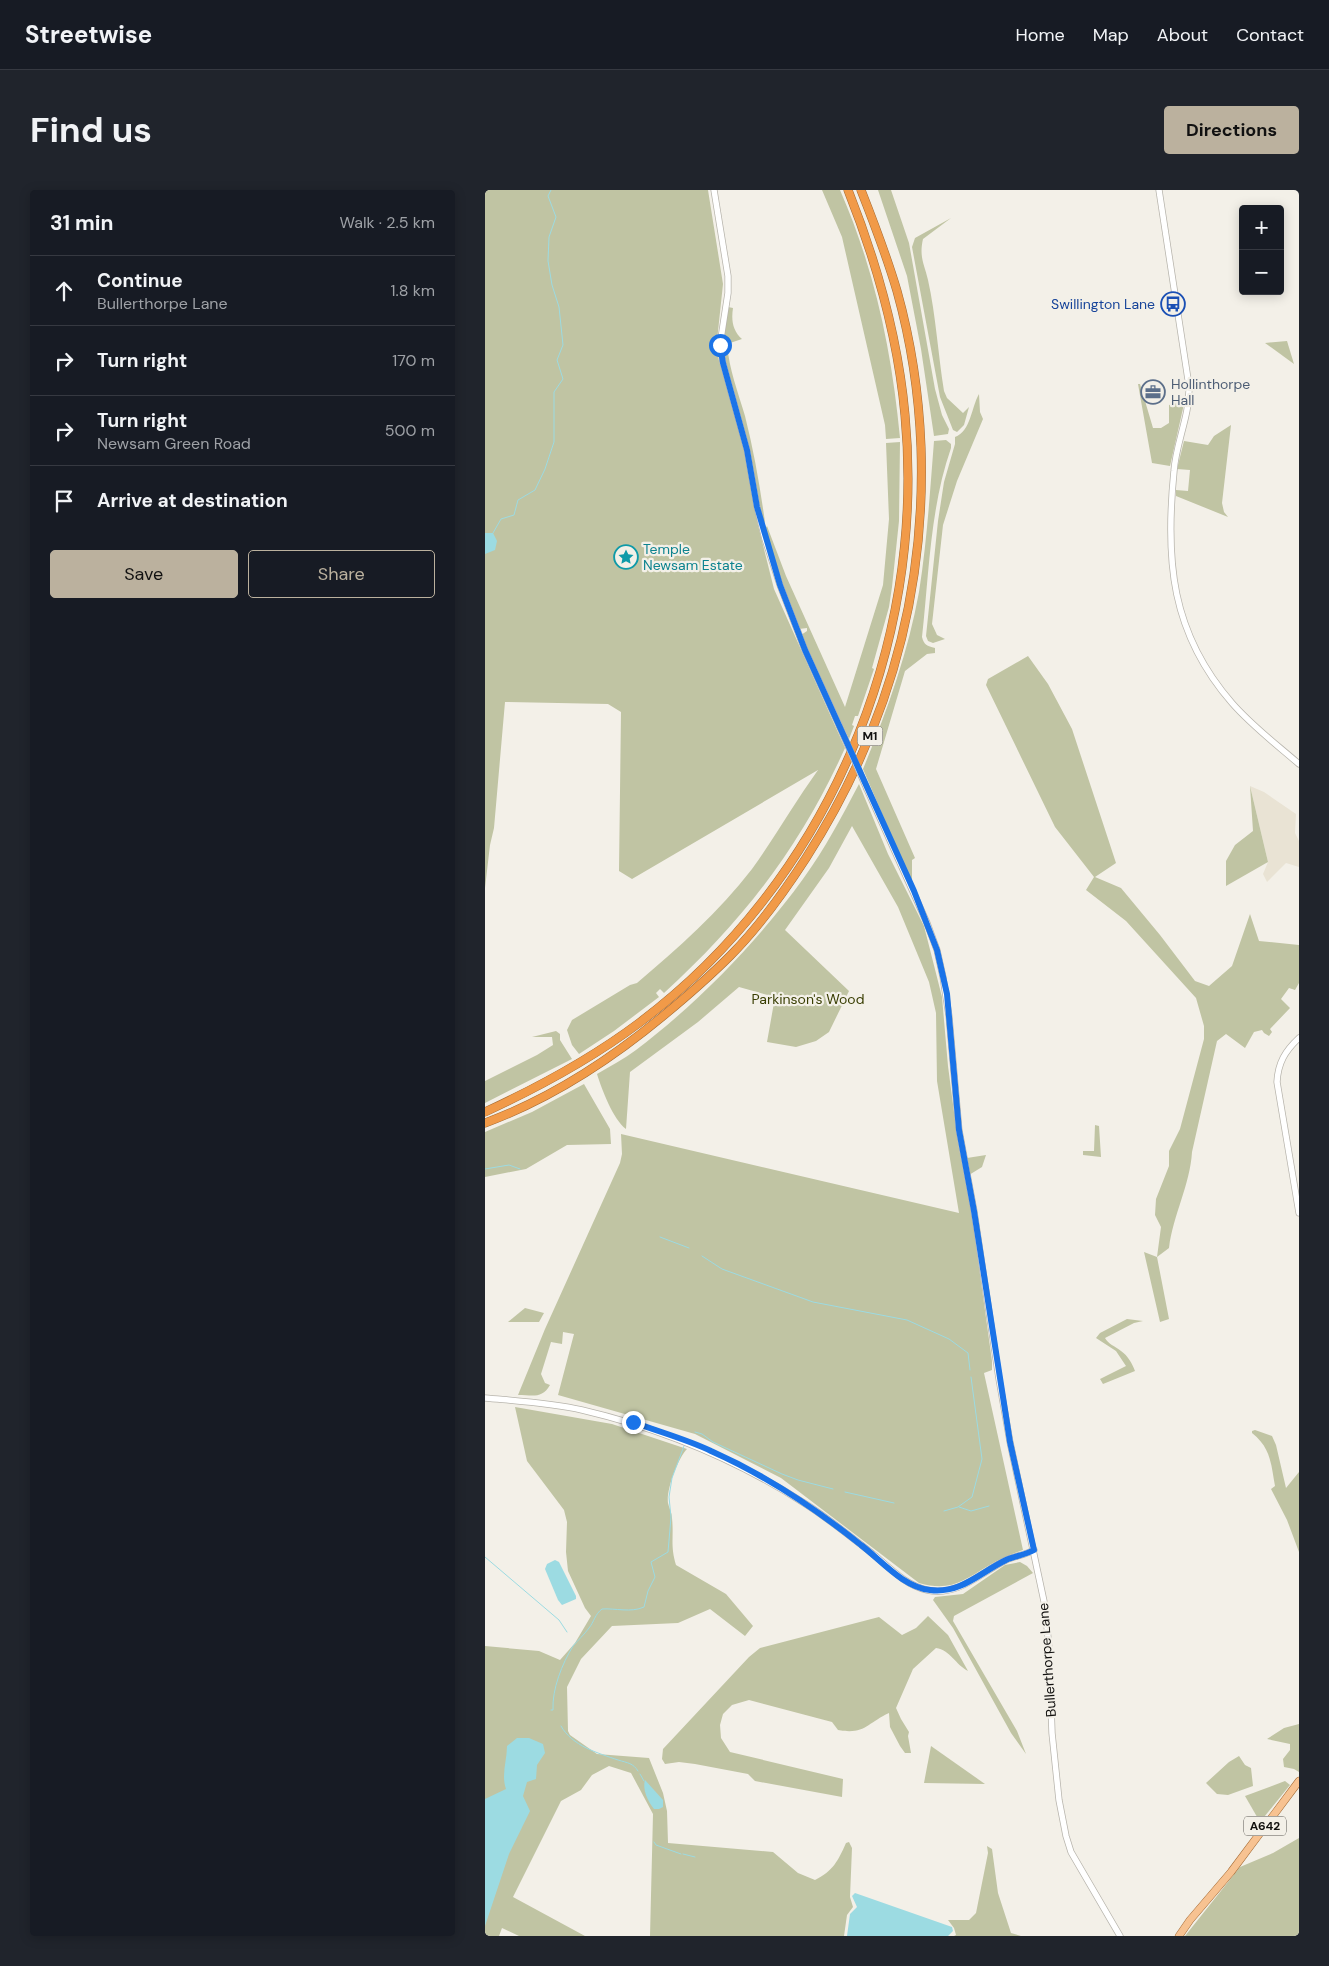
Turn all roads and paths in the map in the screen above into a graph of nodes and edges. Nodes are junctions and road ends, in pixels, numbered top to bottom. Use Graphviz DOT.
graph roads {
  1 [pos="714,190"];
  2 [pos="848,190"];
  3 [pos="861,190"];
  4 [pos="866,190"];
  5 [pos="1159,190"];
  6 [pos="883,248"];
  7 [pos="1299,764"];
  8 [pos="1299,1038"];
  9 [pos="485,1112"];
  10 [pos="485,1123"];
  11 [pos="1299,1213"];
  12 [pos="485,1398"];
  13 [pos="1034,1550"];
  14 [pos="1299,1781"];
  15 [pos="1120,1936"];
  16 [pos="1179,1936"];
  1 -- 13 [label="street, Bullerthorpe Lane, bridge"];
  2 -- 9 [label="highway, M1"];
  3 -- 6 [label="highway, M1"];
  4 -- 6 [label="highway, M1"];
  5 -- 7 [label="street"];
  6 -- 10 [label="highway, M1"];
  8 -- 11 [label="street"];
  12 -- 13 [label="street"];
  13 -- 15 [label="street, Bullerthorpe Lane"];
  14 -- 16 [label="main road, A642"];
}
